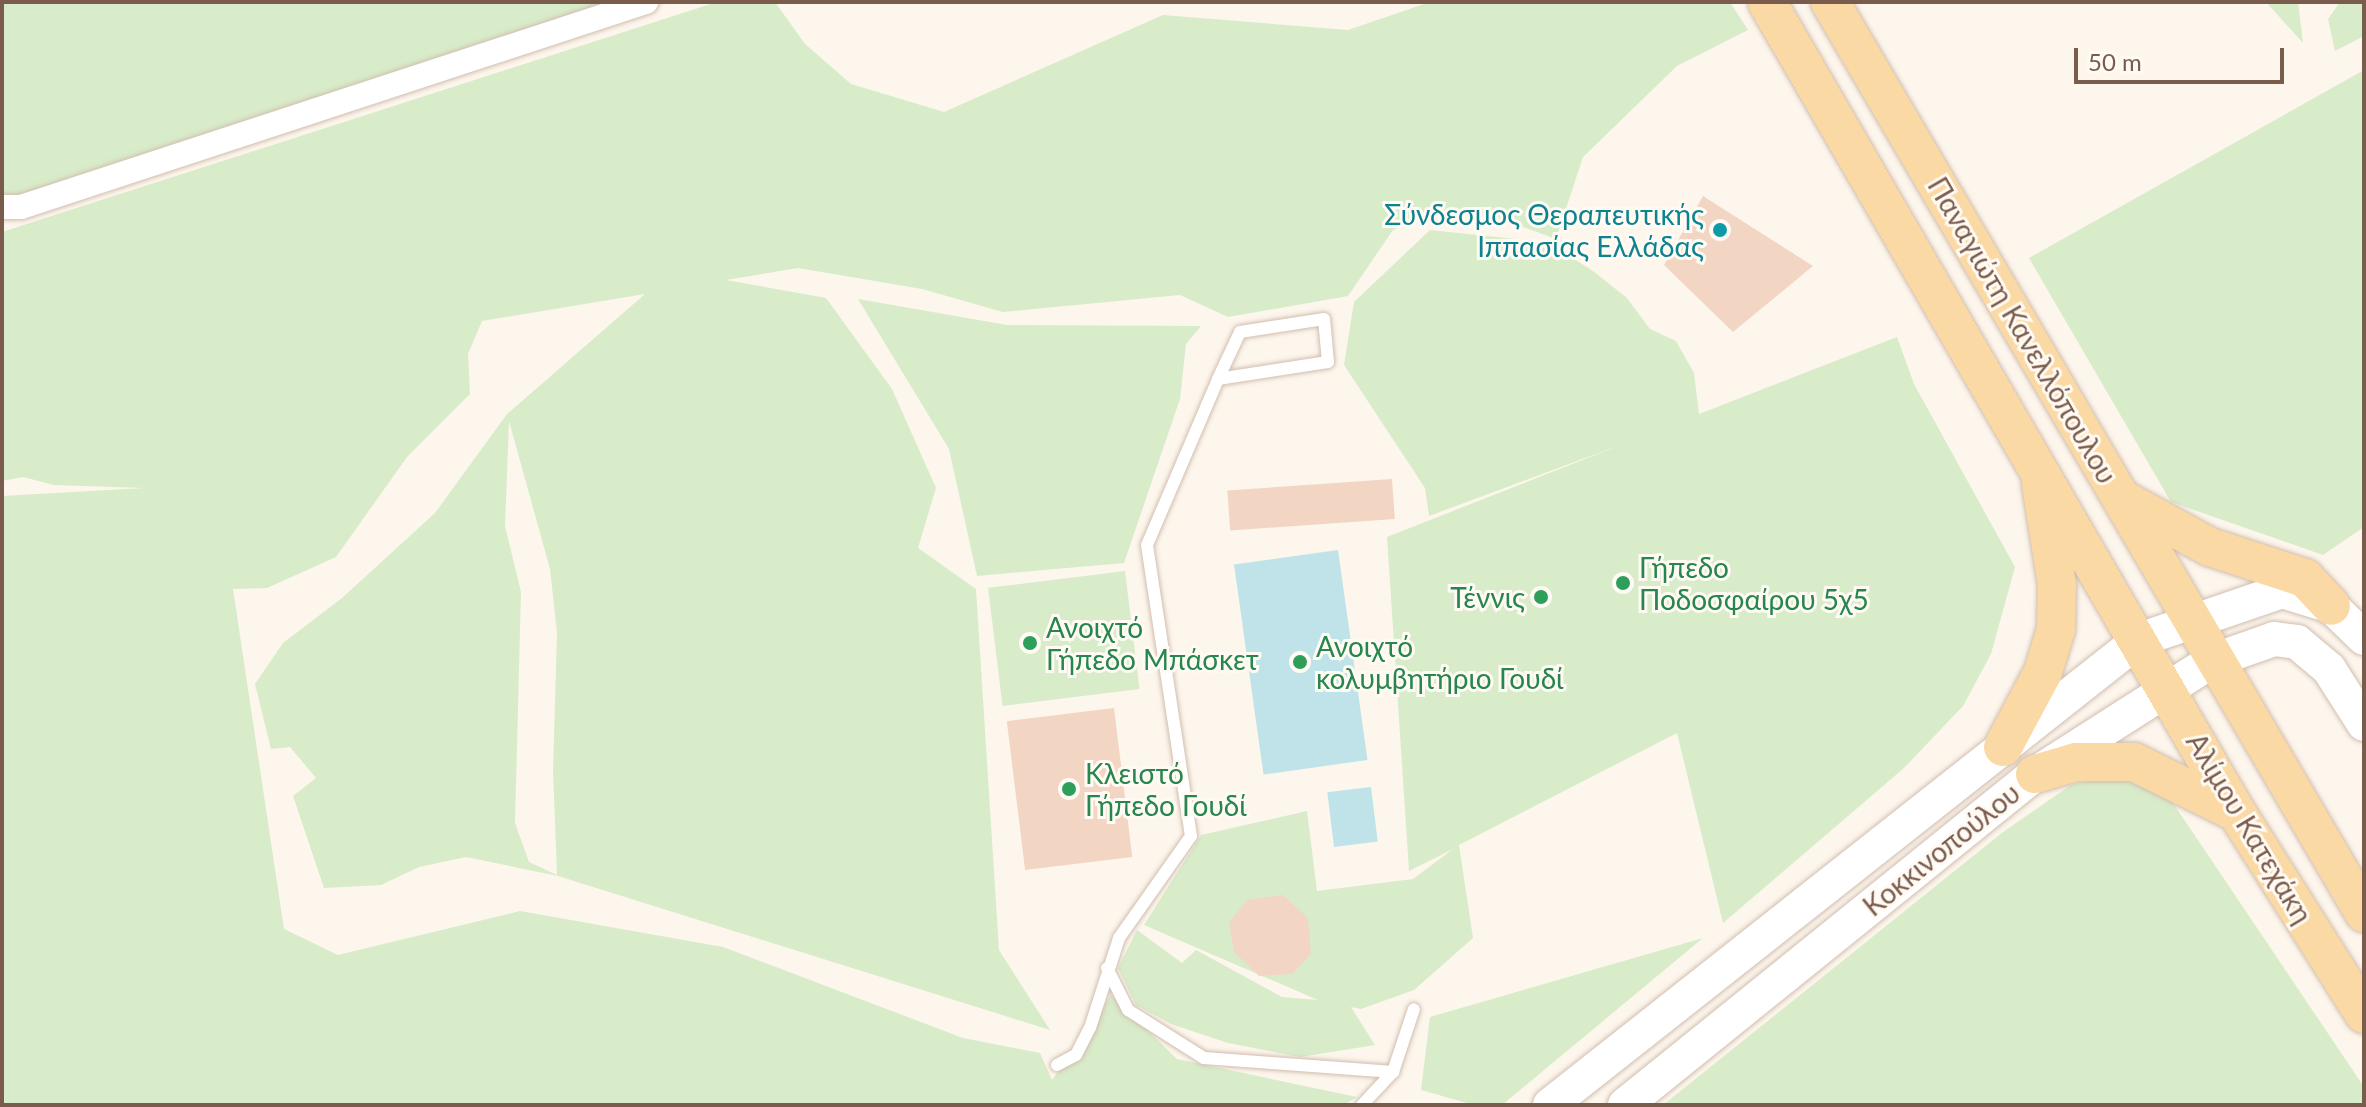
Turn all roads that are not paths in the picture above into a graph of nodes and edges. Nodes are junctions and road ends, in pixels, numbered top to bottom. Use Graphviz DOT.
graph roads {
  1 [pos="646,2"];
  2 [pos="1767,2"];
  3 [pos="1830,2"];
  4 [pos="2,207"];
  5 [pos="1218,379"];
  6 [pos="2038,461"];
  7 [pos="2122,499"];
  8 [pos="2331,606"];
  9 [pos="2189,619"];
  10 [pos="2364,638"];
  11 [pos="2139,640"];
  12 [pos="2212,661"];
  13 [pos="2167,689"];
  14 [pos="2364,724"];
  15 [pos="2003,747"];
  16 [pos="2035,774"];
  17 [pos="2237,813"];
  18 [pos="2364,913"];
  19 [pos="1107,968"];
  20 [pos="1414,1009"];
  21 [pos="2364,1014"];
  22 [pos="1057,1065"];
  23 [pos="1393,1072"];
  24 [pos="1362,1105"];
  25 [pos="1550,1105"];
  26 [pos="1625,1105"];
  1 -- 4 [label="street"];
  2 -- 6 [label="main road, Παναγιώτη Κανελλόπουλου"];
  3 -- 7 [label="main road, Παναγιώτη Κανελλόπουλου"];
  5 -- 5 [label="lane"];
  5 -- 19 [label="lane"];
  6 -- 11 [label="main road, Παναγιώτη Κανελλόπουλου"];
  6 -- 15 [label="main road"];
  7 -- 8 [label="main road"];
  7 -- 9 [label="main road, Παναγιώτη Κανελλόπουλου"];
  8 -- 9 [label="main road, Κοκκινοπούλου"];
  8 -- 10 [label="main road"];
  9 -- 11 [label="main road, Κοκκινοπούλου"];
  9 -- 12 [label="main road, Παναγιώτη Κανελλόπουλου"];
  11 -- 12 [label="main road"];
  11 -- 13 [label="main road, Αλίμου Κατεχάκη"];
  11 -- 15 [label="main road, Κοκκινοπούλου"];
  12 -- 13 [label="main road, Κοκκινοπούλου"];
  12 -- 14 [label="main road, Κοκκινοπούλου"];
  12 -- 18 [label="main road, Αλίμου Κατεχάκη"];
  13 -- 16 [label="main road, Κοκκινοπούλου"];
  13 -- 17 [label="main road, Αλίμου Κατεχάκη"];
  15 -- 25 [label="main road, Κοκκινοπούλου"];
  16 -- 17 [label="main road"];
  16 -- 26 [label="main road, Κοκκινοπούλου"];
  17 -- 21 [label="main road, Αλίμου Κατεχάκη"];
  19 -- 22 [label="lane"];
  19 -- 23 [label="lane"];
  20 -- 23 [label="lane"];
  23 -- 24 [label="lane"];
}
